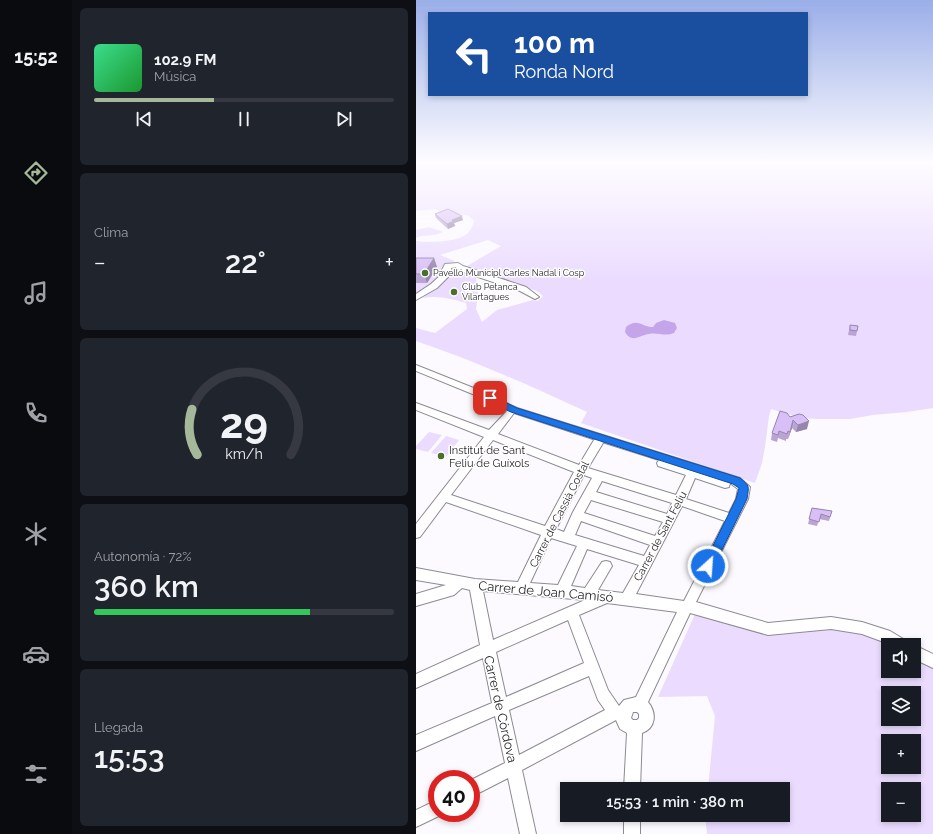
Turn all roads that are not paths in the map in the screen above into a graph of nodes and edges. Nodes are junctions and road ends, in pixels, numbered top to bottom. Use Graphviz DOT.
graph roads {
  1 [pos="535,297"];
  2 [pos="416,298"];
  3 [pos="416,368"];
  4 [pos="416,374"];
  5 [pos="416,406"];
  6 [pos="509,414"];
  7 [pos="490,436"];
  8 [pos="598,443"];
  9 [pos="580,470"];
  10 [pos="692,474"];
  11 [pos="599,476"];
  12 [pos="743,490"];
  13 [pos="588,494"];
  14 [pos="443,497"];
  15 [pos="680,500"];
  16 [pos="577,515"];
  17 [pos="732,519"];
  18 [pos="670,520"];
  19 [pos="548,532"];
  20 [pos="416,533"];
  21 [pos="568,538"];
  22 [pos="658,542"];
  23 [pos="584,543"];
  24 [pos="648,562"];
  25 [pos="606,566"];
  26 [pos="416,574"];
  27 [pos="460,582"];
  28 [pos="475,584"];
  29 [pos="522,587"];
  30 [pos="562,591"];
  31 [pos="588,594"];
  32 [pos="605,597"];
  33 [pos="627,598"];
  34 [pos="416,600"];
  35 [pos="687,607"];
  36 [pos="571,611"];
  37 [pos="888,638"];
  38 [pos="487,649"];
  39 [pos="921,655"];
  40 [pos="933,661"];
  41 [pos="592,667"];
  42 [pos="416,681"];
  43 [pos="640,704"];
  44 [pos="501,707"];
  45 [pos="619,714"];
  46 [pos="636,728"];
  47 [pos="416,743"];
  48 [pos="514,766"];
  49 [pos="632,782"];
  50 [pos="480,784"];
  51 [pos="428,813"];
  52 [pos="416,819"];
  53 [pos="632,822"];
  54 [pos="528,834"];
  55 [pos="632,834"];
  1 -- 2 [label="street"];
  3 -- 12 [label="street"];
  4 -- 6 [label="street"];
  5 -- 7 [label="street"];
  6 -- 7 [label="street"];
  6 -- 8 [label="street"];
  7 -- 9 [label="street"];
  7 -- 14 [label="street"];
  8 -- 9 [label="street, Carrer de Cassià Costal"];
  8 -- 10 [label="street"];
  9 -- 11 [label="street"];
  9 -- 19 [label="street, Carrer de Cassià Costal"];
  10 -- 12 [label="street"];
  10 -- 15 [label="street, Carrer de Sant Feliu"];
  11 -- 13 [label="street"];
  11 -- 15 [label="street"];
  12 -- 17 [label="street"];
  13 -- 16 [label="street"];
  13 -- 18 [label="street"];
  14 -- 19 [label="street"];
  14 -- 20 [label="street"];
  15 -- 17 [label="street"];
  15 -- 18 [label="street, Carrer de Sant Feliu"];
  16 -- 21 [label="street"];
  16 -- 22 [label="street"];
  17 -- 35 [label="street"];
  18 -- 22 [label="street, Carrer de Sant Feliu"];
  19 -- 21 [label="street"];
  19 -- 29 [label="street, Carrer de Cassià Costal"];
  21 -- 23 [label="street"];
  22 -- 24 [label="street, Carrer de Sant Feliu"];
  23 -- 24 [label="street"];
  23 -- 30 [label="street"];
  24 -- 33 [label="street, Carrer de Sant Feliu"];
  25 -- 31 [label="street"];
  26 -- 27 [label="street, Carrer de Joan Camisó"];
  27 -- 28 [label="street, Carrer de Joan Camisó"];
  27 -- 34 [label="street"];
  28 -- 29 [label="street, Carrer de Joan Camisó"];
  28 -- 38 [label="street, Carrer de Còrdova"];
  29 -- 30 [label="street, Carrer de Joan Camisó"];
  30 -- 31 [label="street, Carrer de Joan Camisó"];
  31 -- 32 [label="street, Carrer de Joan Camisó"];
  32 -- 33 [label="street, Carrer de Joan Camisó"];
  32 -- 36 [label="street"];
  33 -- 35 [label="street, Carrer de Joan Camisó"];
  35 -- 37 [label="street, Carrer de Joan Camisó"];
  35 -- 43 [label="street"];
  36 -- 38 [label="street"];
  36 -- 41 [label="street"];
  38 -- 42 [label="street"];
  38 -- 44 [label="street, Carrer de Còrdova"];
  39 -- 40 [label="street"];
  41 -- 44 [label="street"];
  41 -- 45 [label="street"];
  43 -- 45 [label="street"];
  43 -- 46 [label="street"];
  44 -- 47 [label="street"];
  44 -- 48 [label="street, Carrer de Còrdova"];
  45 -- 46 [label="street"];
  45 -- 48 [label="street"];
  46 -- 49 [label="street"];
  48 -- 50 [label="street"];
  48 -- 54 [label="street, Carrer de Còrdova"];
  51 -- 52 [label="street"];
  53 -- 55 [label="street"];
}
